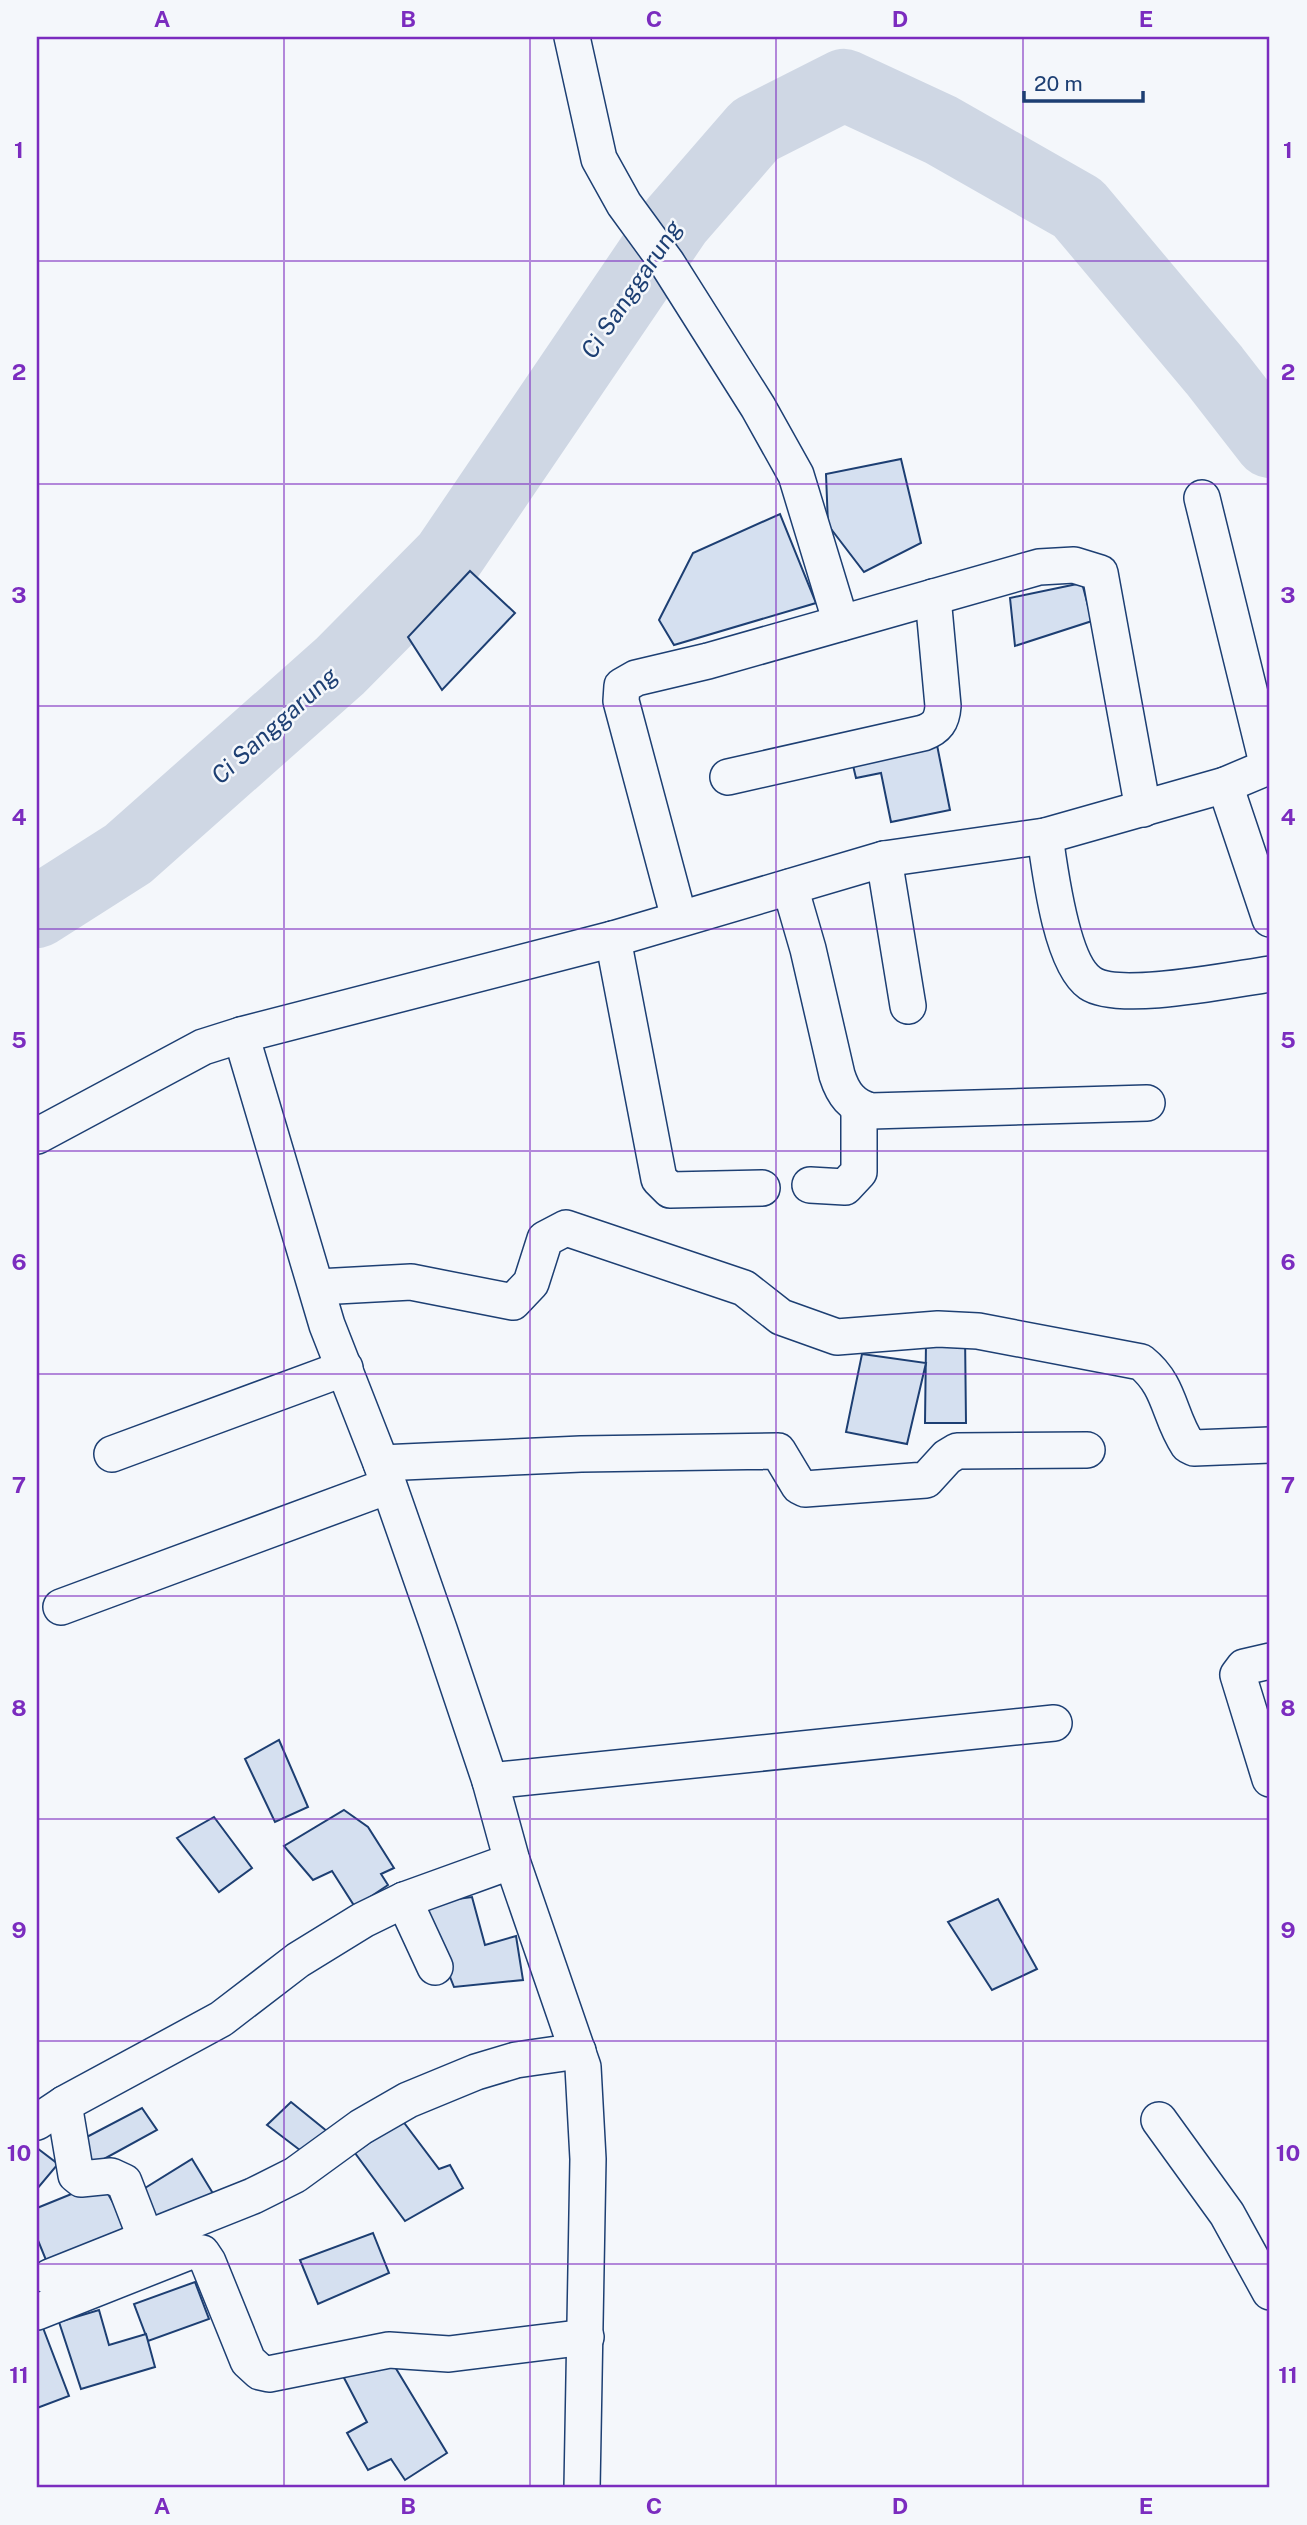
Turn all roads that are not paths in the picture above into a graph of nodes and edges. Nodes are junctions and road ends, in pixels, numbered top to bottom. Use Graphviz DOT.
graph roads {
  1 [pos="572,37"];
  2 [pos="1202,498"];
  3 [pos="933,597"];
  4 [pos="841,623"];
  5 [pos="1269,766"];
  6 [pos="729,776"];
  7 [pos="1225,785"];
  8 [pos="1143,809"];
  9 [pos="1045,836"];
  10 [pos="884,859"];
  11 [pos="790,887"];
  12 [pos="679,918"];
  13 [pos="1270,919"];
  14 [pos="613,939"];
  15 [pos="1270,974"];
  16 [pos="908,1006"];
  17 [pos="241,1035"];
  18 [pos="1147,1103"];
  19 [pos="859,1108"];
  20 [pos="37,1136"];
  21 [pos="810,1185"];
  22 [pos="761,1188"];
  23 [pos="318,1287"];
  24 [pos="345,1368"];
  25 [pos="1270,1445"];
  26 [pos="1087,1450"];
  27 [pos="112,1454"];
  28 [pos="385,1475"];
  29 [pos="61,1607"];
  30 [pos="1270,1661"];
  31 [pos="1054,1723"];
  32 [pos="1270,1779"];
  33 [pos="490,1781"];
  34 [pos="512,1861"];
  35 [pos="404,1900"];
  36 [pos="435,1968"];
  37 [pos="578,2051"];
  38 [pos="50,2113"];
  39 [pos="1159,2120"];
  40 [pos="146,2239"];
  41 [pos="50,2277"];
  42 [pos="1270,2292"];
  43 [pos="37,2312"];
  44 [pos="586,2337"];
  45 [pos="582,2488"];
  1 -- 4 [label="street"];
  2 -- 5 [label="street"];
  3 -- 4 [label="street"];
  3 -- 6 [label="street"];
  3 -- 8 [label="street"];
  4 -- 12 [label="street"];
  5 -- 7 [label="street"];
  7 -- 8 [label="street"];
  7 -- 13 [label="street"];
  8 -- 9 [label="street"];
  9 -- 10 [label="street"];
  9 -- 15 [label="street"];
  10 -- 11 [label="street"];
  10 -- 16 [label="street"];
  11 -- 12 [label="street"];
  11 -- 19 [label="street"];
  12 -- 14 [label="street"];
  14 -- 17 [label="street"];
  14 -- 22 [label="street"];
  17 -- 20 [label="street"];
  17 -- 23 [label="street"];
  18 -- 19 [label="street"];
  19 -- 21 [label="street"];
  23 -- 24 [label="street"];
  23 -- 25 [label="street"];
  24 -- 27 [label="street"];
  24 -- 28 [label="street"];
  26 -- 28 [label="street"];
  28 -- 29 [label="street"];
  28 -- 33 [label="street"];
  30 -- 32 [label="street"];
  31 -- 33 [label="street"];
  33 -- 34 [label="street"];
  34 -- 35 [label="street"];
  34 -- 37 [label="street"];
  35 -- 36 [label="street"];
  35 -- 38 [label="street"];
  37 -- 40 [label="street"];
  37 -- 44 [label="street"];
  38 -- 40 [label="street"];
  39 -- 42 [label="street"];
  40 -- 41 [label="street"];
  43 -- 44 [label="street"];
  44 -- 45 [label="street"];
}
